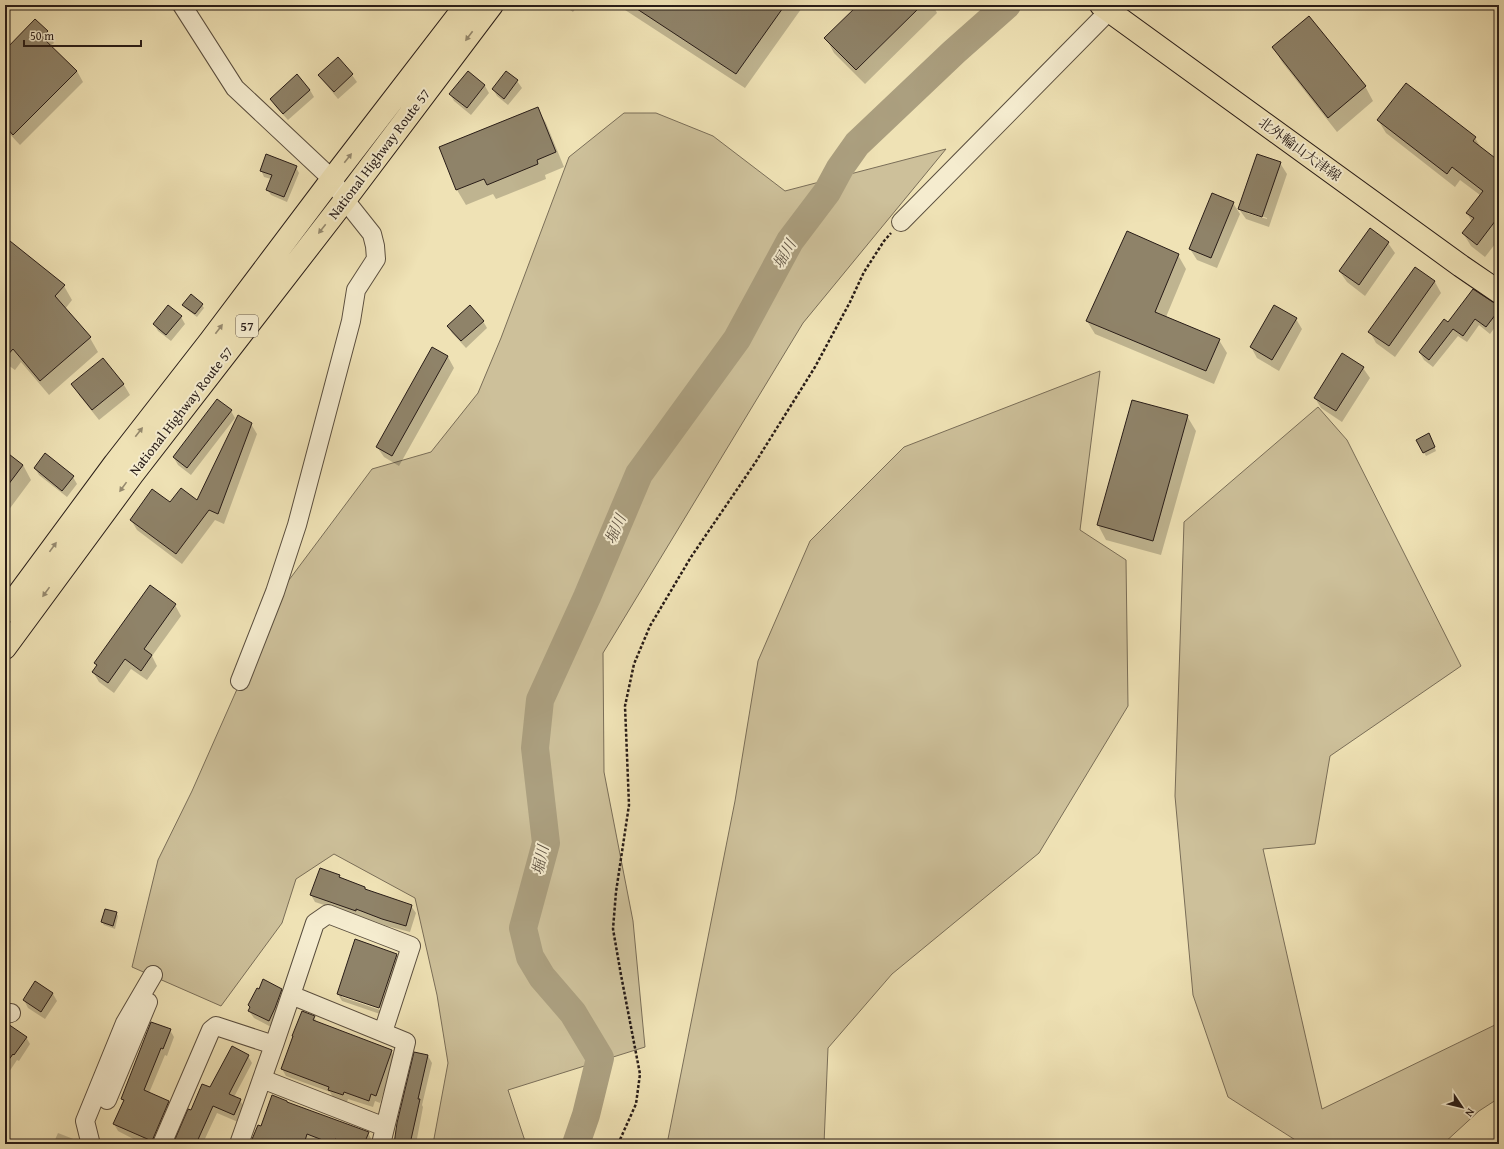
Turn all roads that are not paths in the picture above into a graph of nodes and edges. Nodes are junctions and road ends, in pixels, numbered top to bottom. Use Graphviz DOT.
graph roads {
  1 [pos="182,5"];
  2 [pos="466,5"];
  3 [pos="492,5"];
  4 [pos="1105,8"];
  5 [pos="332,179"];
  6 [pos="345,200"];
  7 [pos="900,222"];
  8 [pos="1499,292"];
  9 [pos="5,612"];
  10 [pos="5,648"];
  11 [pos="240,681"];
  12 [pos="153,975"];
  13 [pos="291,995"];
  14 [pos="151,996"];
  15 [pos="383,1032"];
  16 [pos="274,1045"];
  17 [pos="262,1079"];
  18 [pos="385,1127"];
  19 [pos="89,1142"];
  20 [pos="162,1144"];
  21 [pos="239,1144"];
  22 [pos="381,1144"];
  1 -- 5 [label="street"];
  5 -- 2 [label="main road, National Highway Route 57 / 57, one-way"];
  3 -- 6 [label="main road, National Highway Route 57 / 57, one-way"];
  4 -- 7 [label="street"];
  4 -- 8 [label="main road, 北外輪山大津線"];
  5 -- 6 [label="street"];
  9 -- 5 [label="main road, National Highway Route 57 / 57, one-way"];
  6 -- 10 [label="main road, National Highway Route 57 / 57, one-way"];
  6 -- 11 [label="street"];
  12 -- 19 [label="street"];
  13 -- 15 [label="street"];
  13 -- 15 [label="street"];
  13 -- 16 [label="street"];
  14 -- 19 [label="street"];
  15 -- 18 [label="street"];
  16 -- 17 [label="street"];
  16 -- 20 [label="street"];
  17 -- 18 [label="street"];
  17 -- 21 [label="street"];
  18 -- 22 [label="street"];
}
